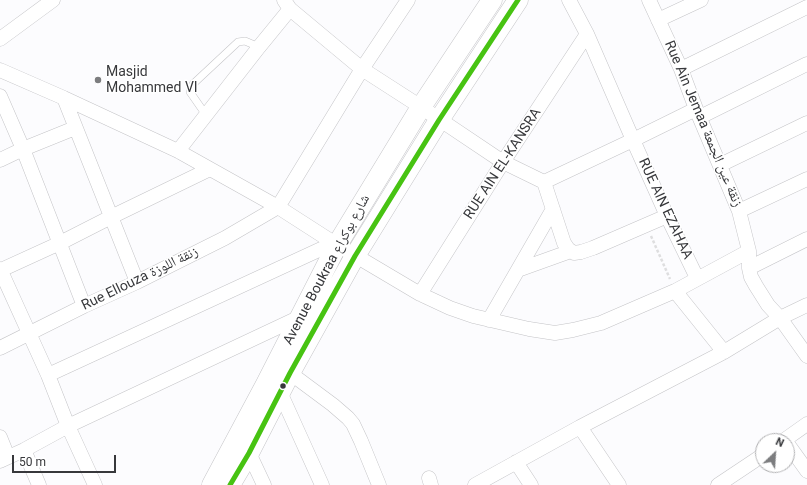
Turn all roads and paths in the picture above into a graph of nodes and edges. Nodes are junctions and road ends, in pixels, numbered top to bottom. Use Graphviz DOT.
graph roads {
  1 [pos="53,0"];
  2 [pos="408,0"];
  3 [pos="492,0"];
  4 [pos="518,0"];
  5 [pos="569,0"];
  6 [pos="649,0"];
  7 [pos="701,0"];
  8 [pos="287,4"];
  9 [pos="807,7"];
  10 [pos="658,20"];
  11 [pos="587,34"];
  12 [pos="0,40"];
  13 [pos="259,47"];
  14 [pos="807,64"];
  15 [pos="681,68"];
  16 [pos="362,69"];
  17 [pos="0,70"];
  18 [pos="0,96"];
  19 [pos="64,98"];
  20 [pos="421,107"];
  21 [pos="698,113"];
  22 [pos="206,115"];
  23 [pos="439,120"];
  24 [pos="807,122"];
  25 [pos="75,128"];
  26 [pos="633,140"];
  27 [pos="23,149"];
  28 [pos="178,150"];
  29 [pos="0,160"];
  30 [pos="503,162"];
  31 [pos="720,165"];
  32 [pos="210,169"];
  33 [pos="807,179"];
  34 [pos="544,182"];
  35 [pos="278,207"];
  36 [pos="553,209"];
  37 [pos="739,211"];
  38 [pos="667,216"];
  39 [pos="111,217"];
  40 [pos="646,225"];
  41 [pos="807,239"];
  42 [pos="60,243"];
  43 [pos="336,244"];
  44 [pos="571,251"];
  45 [pos="749,251"];
  46 [pos="355,256"];
  47 [pos="749,268"];
  48 [pos="0,269"];
  49 [pos="518,270"];
  50 [pos="697,278"];
  51 [pos="137,282"];
  52 [pos="675,291"];
  53 [pos="420,294"];
  54 [pos="807,305"];
  55 [pos="84,306"];
  56 [pos="302,316"];
  57 [pos="780,318"];
  58 [pos="489,320"];
  59 [pos="30,334"];
  60 [pos="0,348"];
  61 [pos="724,352"];
  62 [pos="807,356"];
  63 [pos="290,373"];
  64 [pos="48,375"];
  65 [pos="280,392"];
  66 [pos="807,424"];
  67 [pos="68,426"];
  68 [pos="580,427"];
  69 [pos="795,433"];
  70 [pos="0,437"];
  71 [pos="24,450"];
  72 [pos="249,453"];
  73 [pos="795,455"];
  74 [pos="4,459"];
  75 [pos="755,460"];
  76 [pos="516,462"];
  77 [pos="807,472"];
  78 [pos="39,485"];
  79 [pos="95,485"];
  80 [pos="212,485"];
  81 [pos="230,485"];
  82 [pos="264,485"];
  83 [pos="322,485"];
  84 [pos="379,485"];
  85 [pos="475,485"];
  86 [pos="532,485"];
  87 [pos="618,485"];
  88 [pos="718,485"];
  1 -- 12 [label="street"];
  2 -- 16 [label="street"];
  3 -- 20 [label="street, Avenue Boukraa شارع بوكراع"];
  4 -- 23 [label="street, Avenue Boukraa شارع بوكراع"];
  5 -- 11 [label="street, RUE AIN EZAHAA"];
  6 -- 10 [label="street, Rue Ain Jemaa زنقة عين الجمعة"];
  7 -- 10 [label="street"];
  8 -- 13 [label="street"];
  8 -- 16 [label="street"];
  9 -- 15 [label="street"];
  10 -- 15 [label="street, Rue Ain Jemaa زنقة عين الجمعة"];
  11 -- 26 [label="street, RUE AIN EZAHAA"];
  11 -- 30 [label="street, RUE AIN EL-KANSRA"];
  13 -- 22 [label="street"];
  13 -- 22 [label="lane"];
  14 -- 21 [label="street"];
  15 -- 21 [label="street, Rue Ain Jemaa زنقة عين الجمعة"];
  16 -- 20 [label="street"];
  16 -- 35 [label="street"];
  17 -- 19 [label="street"];
  18 -- 27 [label="street"];
  19 -- 25 [label="street"];
  19 -- 28 [label="street"];
  20 -- 23 [label="street"];
  20 -- 43 [label="street, Avenue Boukraa شارع بوكراع"];
  21 -- 26 [label="street"];
  21 -- 31 [label="street, Rue Ain Jemaa زنقة عين الجمعة"];
  22 -- 28 [label="street"];
  23 -- 30 [label="street"];
  23 -- 46 [label="street, Avenue Boukraa شارع بوكراع"];
  24 -- 31 [label="street"];
  25 -- 27 [label="street"];
  25 -- 39 [label="street"];
  26 -- 34 [label="street"];
  26 -- 38 [label="street, RUE AIN EZAHAA"];
  27 -- 29 [label="street"];
  27 -- 42 [label="street"];
  28 -- 32 [label="street"];
  30 -- 34 [label="street"];
  30 -- 53 [label="street, RUE AIN EL-KANSRA"];
  31 -- 37 [label="street, Rue Ain Jemaa زنقة عين الجمعة"];
  32 -- 35 [label="street"];
  32 -- 39 [label="street"];
  33 -- 37 [label="street"];
  34 -- 36 [label="street"];
  35 -- 43 [label="street"];
  35 -- 51 [label="street, Rue Ellouza زنقة اللوزة"];
  36 -- 44 [label="street"];
  36 -- 49 [label="street"];
  37 -- 45 [label="street, Rue Ain Jemaa زنقة عين الجمعة"];
  38 -- 40 [label="street"];
  38 -- 50 [label="street, RUE AIN EZAHAA"];
  39 -- 42 [label="street"];
  39 -- 51 [label="street"];
  40 -- 44 [label="street"];
  40 -- 52 [label="path"];
  41 -- 47 [label="street"];
  42 -- 48 [label="street"];
  42 -- 55 [label="street"];
  43 -- 46 [label="street"];
  43 -- 56 [label="street, Avenue Boukraa شارع بوكراع"];
  43 -- 64 [label="street"];
  44 -- 49 [label="street"];
  45 -- 47 [label="street, Rue Ain Jemaa زنقة عين الجمعة"];
  45 -- 50 [label="street"];
  46 -- 53 [label="street"];
  46 -- 63 [label="street, Avenue Boukraa شارع بوكراع"];
  47 -- 57 [label="street"];
  48 -- 59 [label="street"];
  49 -- 58 [label="street"];
  50 -- 52 [label="street"];
  51 -- 55 [label="street, Rue Ellouza زنقة اللوزة"];
  52 -- 58 [label="street"];
  52 -- 61 [label="street"];
  53 -- 58 [label="street"];
  54 -- 57 [label="street"];
  55 -- 59 [label="street, Rue Ellouza زنقة اللوزة"];
  56 -- 67 [label="street"];
  56 -- 80 [label="street, Avenue Boukraa شارع بوكراع"];
  57 -- 61 [label="street"];
  57 -- 62 [label="street"];
  59 -- 60 [label="street, Rue Ellouza زنقة اللوزة"];
  59 -- 64 [label="street"];
  61 -- 68 [label="street"];
  63 -- 65 [label="street, Avenue Boukraa شارع بوكراع"];
  63 -- 84 [label="street"];
  64 -- 67 [label="street"];
  65 -- 72 [label="street, Avenue Boukraa شارع بوكراع"];
  65 -- 83 [label="street"];
  66 -- 69 [label="street"];
  67 -- 71 [label="street"];
  67 -- 79 [label="street"];
  68 -- 76 [label="street"];
  68 -- 87 [label="street"];
  70 -- 74 [label="street"];
  71 -- 74 [label="street"];
  71 -- 78 [label="street"];
  72 -- 81 [label="street, Avenue Boukraa شارع بوكراع"];
  72 -- 82 [label="street"];
  73 -- 77 [label="street"];
  75 -- 88 [label="street"];
  76 -- 85 [label="street"];
  76 -- 86 [label="street"];
}
